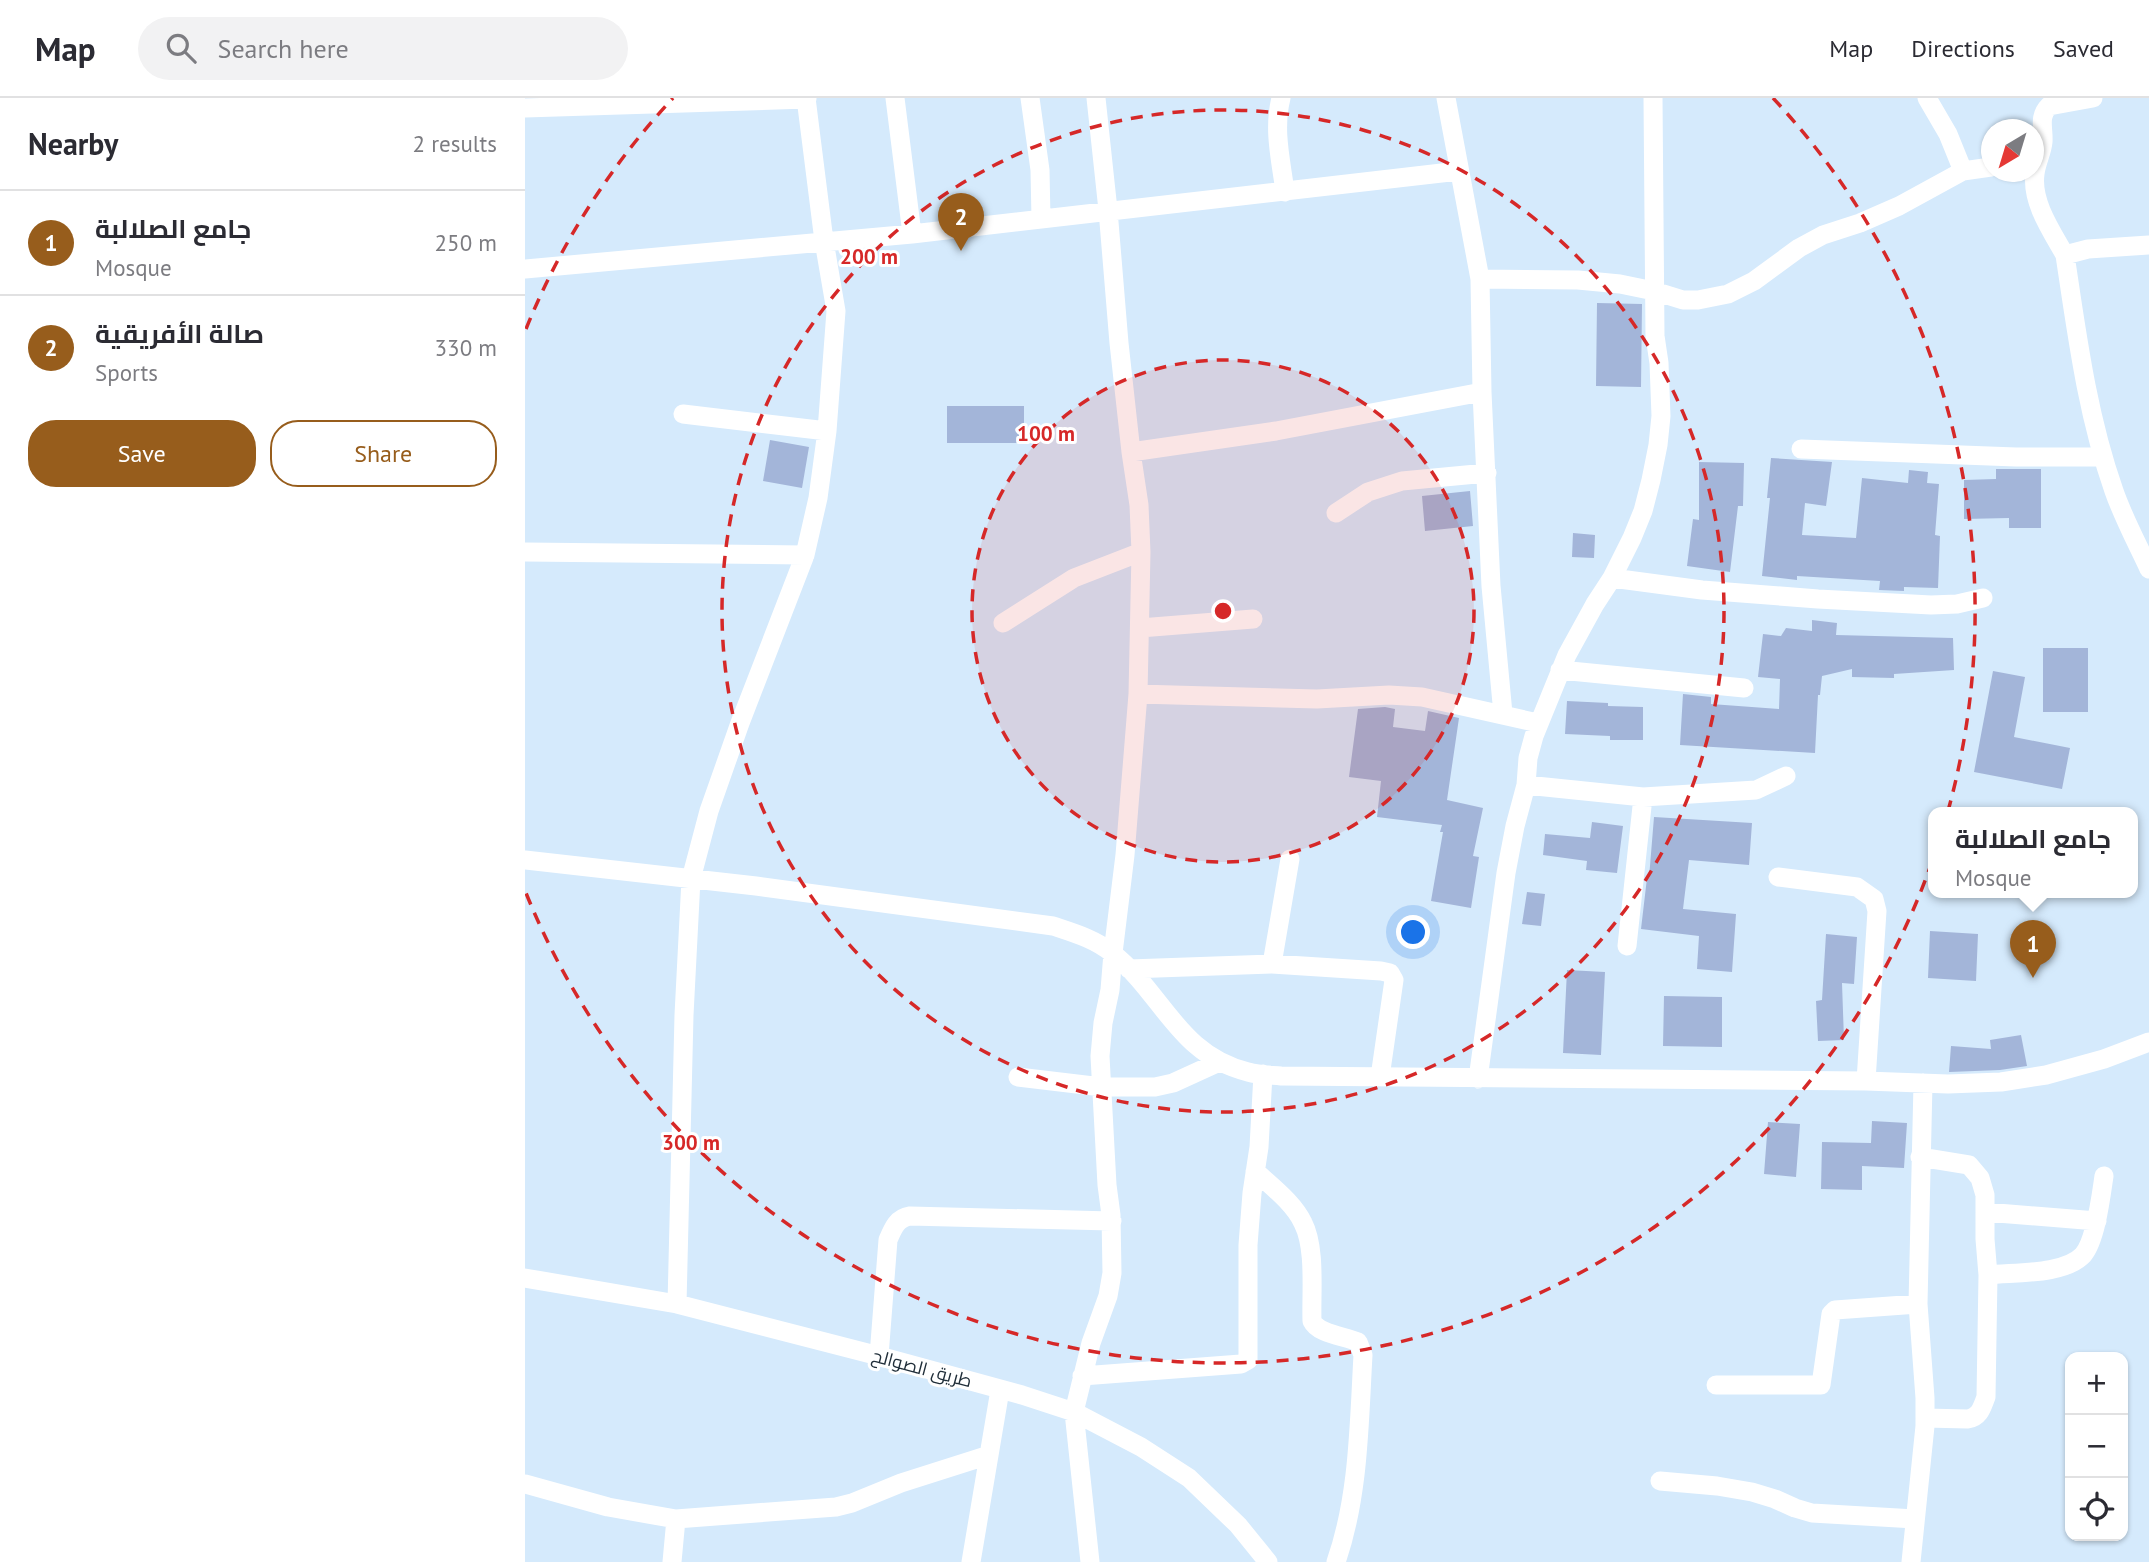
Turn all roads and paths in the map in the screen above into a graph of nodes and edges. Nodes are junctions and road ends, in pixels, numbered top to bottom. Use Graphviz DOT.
graph roads {
  1 [pos="895,98"];
  2 [pos="1030,98"];
  3 [pos="1096,98"];
  4 [pos="1281,98"];
  5 [pos="1446,98"];
  6 [pos="1653,98"];
  7 [pos="1927,98"];
  8 [pos="2093,98"];
  9 [pos="806,99"];
  10 [pos="666,101"];
  11 [pos="525,108"];
  12 [pos="2042,119"];
  13 [pos="1981,169"];
  14 [pos="1459,171"];
  15 [pos="1963,172"];
  16 [pos="2035,182"];
  17 [pos="1285,192"];
  18 [pos="1108,210"];
  19 [pos="1041,219"];
  20 [pos="912,234"];
  21 [pos="824,241"];
  22 [pos="2149,245"];
  23 [pos="2065,255"];
  24 [pos="525,269"];
  25 [pos="1480,279"];
  26 [pos="1654,291"];
  27 [pos="1482,392"];
  28 [pos="683,414"];
  29 [pos="827,431"];
  30 [pos="1801,449"];
  31 [pos="1131,452"];
  32 [pos="2103,457"];
  33 [pos="1487,472"];
  34 [pos="1336,513"];
  35 [pos="525,552"];
  36 [pos="1141,552"];
  37 [pos="805,555"];
  38 [pos="2149,569"];
  39 [pos="1612,578"];
  40 [pos="1983,598"];
  41 [pos="1254,619"];
  42 [pos="1003,623"];
  43 [pos="1140,628"];
  44 [pos="1560,670"];
  45 [pos="1744,688"];
  46 [pos="1138,694"];
  47 [pos="1503,714"];
  48 [pos="1538,723"];
  49 [pos="1786,776"];
  50 [pos="1526,785"];
  51 [pos="1643,797"];
  52 [pos="1290,859"];
  53 [pos="525,860"];
  54 [pos="1778,877"];
  55 [pos="691,879"];
  56 [pos="1627,946"];
  57 [pos="1113,953"];
  58 [pos="1272,964"];
  59 [pos="1129,969"];
  60 [pos="2149,1042"];
  61 [pos="1219,1062"];
  62 [pos="1263,1074"];
  63 [pos="1018,1077"];
  64 [pos="1380,1077"];
  65 [pos="1478,1079"];
  66 [pos="1866,1081"];
  67 [pos="1923,1083"];
  68 [pos="1102,1087"];
  69 [pos="1920,1157"];
  70 [pos="1255,1171"];
  71 [pos="2104,1176"];
  72 [pos="1986,1212"];
  73 [pos="1112,1221"];
  74 [pos="2097,1221"];
  75 [pos="1988,1275"];
  76 [pos="525,1278"];
  77 [pos="677,1304"];
  78 [pos="1918,1304"];
  79 [pos="879,1356"];
  80 [pos="1083,1376"];
  81 [pos="1716,1385"];
  82 [pos="1000,1390"];
  83 [pos="1074,1412"];
  84 [pos="1926,1418"];
  85 [pos="989,1455"];
  86 [pos="1660,1481"];
  87 [pos="525,1484"];
  88 [pos="675,1519"];
  89 [pos="1915,1519"];
  90 [pos="672,1562"];
  91 [pos="971,1562"];
  92 [pos="1090,1562"];
  93 [pos="1268,1562"];
  94 [pos="1336,1562"];
  95 [pos="1911,1562"];
  1 -- 20 [label="street"];
  2 -- 19 [label="street"];
  3 -- 18 [label="street"];
  4 -- 17 [label="street"];
  5 -- 14 [label="street"];
  6 -- 26 [label="street"];
  7 -- 15 [label="street"];
  8 -- 12 [label="street"];
  9 -- 10 [label="street"];
  9 -- 21 [label="street"];
  10 -- 11 [label="street"];
  13 -- 15 [label="street"];
  14 -- 17 [label="street"];
  14 -- 25 [label="street"];
  15 -- 26 [label="street"];
  16 -- 23 [label="street"];
  17 -- 18 [label="street"];
  18 -- 19 [label="street"];
  18 -- 31 [label="street"];
  19 -- 20 [label="street"];
  20 -- 21 [label="street"];
  21 -- 24 [label="street"];
  21 -- 29 [label="street"];
  22 -- 23 [label="street"];
  23 -- 32 [label="street"];
  25 -- 26 [label="street"];
  25 -- 27 [label="street"];
  26 -- 39 [label="street"];
  27 -- 31 [label="street"];
  27 -- 33 [label="street"];
  28 -- 29 [label="street"];
  29 -- 37 [label="street"];
  30 -- 32 [label="street"];
  31 -- 36 [label="street"];
  32 -- 38 [label="street"];
  33 -- 34 [label="street"];
  33 -- 47 [label="street"];
  35 -- 37 [label="street"];
  36 -- 42 [label="street"];
  36 -- 43 [label="street"];
  37 -- 55 [label="street"];
  39 -- 40 [label="street"];
  39 -- 44 [label="street"];
  41 -- 43 [label="street"];
  43 -- 46 [label="street"];
  44 -- 45 [label="street"];
  44 -- 48 [label="street"];
  46 -- 47 [label="street"];
  46 -- 57 [label="street"];
  47 -- 48 [label="street"];
  48 -- 50 [label="street"];
  49 -- 51 [label="street"];
  50 -- 51 [label="street"];
  50 -- 65 [label="street"];
  51 -- 56 [label="street"];
  52 -- 58 [label="street"];
  53 -- 55 [label="street"];
  54 -- 66 [label="street"];
  55 -- 57 [label="street"];
  55 -- 77 [label="street"];
  57 -- 59 [label="street"];
  57 -- 68 [label="street"];
  58 -- 59 [label="street"];
  58 -- 64 [label="street"];
  59 -- 61 [label="street"];
  60 -- 67 [label="street"];
  61 -- 62 [label="street"];
  61 -- 68 [label="street"];
  62 -- 64 [label="street"];
  62 -- 70 [label="street"];
  63 -- 68 [label="street"];
  64 -- 65 [label="street"];
  65 -- 66 [label="street"];
  66 -- 67 [label="street"];
  67 -- 69 [label="street"];
  68 -- 73 [label="street"];
  69 -- 72 [label="street"];
  69 -- 78 [label="street"];
  70 -- 80 [label="street"];
  70 -- 94 [label="street"];
  71 -- 74 [label="street"];
  72 -- 74 [label="street"];
  72 -- 75 [label="street"];
  73 -- 79 [label="street"];
  73 -- 80 [label="street"];
  74 -- 75 [label="street"];
  75 -- 84 [label="street"];
  76 -- 77 [label="street, طريق الصوالح"];
  77 -- 79 [label="street, طريق الصوالح"];
  78 -- 81 [label="street"];
  78 -- 84 [label="street"];
  79 -- 82 [label="street, طريق الصوالح"];
  80 -- 83 [label="street"];
  82 -- 83 [label="street, طريق الصوالح"];
  82 -- 85 [label="street"];
  83 -- 92 [label="street"];
  83 -- 93 [label="street, طريق الصوالح"];
  84 -- 89 [label="street"];
  85 -- 88 [label="street"];
  85 -- 91 [label="street"];
  86 -- 89 [label="street"];
  87 -- 88 [label="street"];
  88 -- 90 [label="street"];
  89 -- 95 [label="street"];
}
